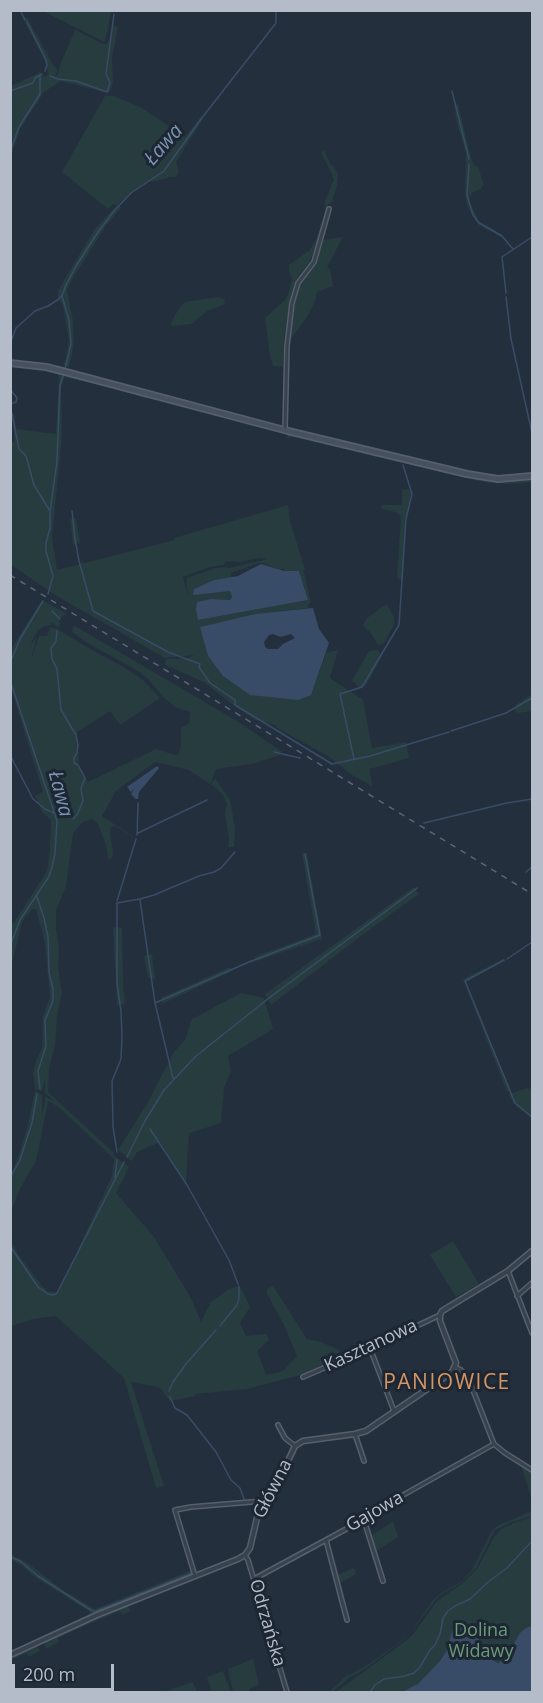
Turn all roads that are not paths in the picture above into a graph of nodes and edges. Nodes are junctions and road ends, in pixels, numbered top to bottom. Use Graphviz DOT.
graph roads {
  1 [pos="329,209"];
  2 [pos="10,363"];
  3 [pos="285,430"];
  4 [pos="532,476"];
  5 [pos="532,1251"];
  6 [pos="508,1271"];
  7 [pos="532,1283"];
  8 [pos="517,1296"];
  9 [pos="440,1315"];
  10 [pos="532,1333"];
  11 [pos="370,1348"];
  12 [pos="455,1367"];
  13 [pos="303,1377"];
  14 [pos="394,1411"];
  15 [pos="278,1425"];
  16 [pos="355,1434"];
  17 [pos="494,1444"];
  18 [pos="295,1446"];
  19 [pos="364,1461"];
  20 [pos="532,1470"];
  21 [pos="263,1501"];
  22 [pos="364,1520"];
  23 [pos="326,1540"];
  24 [pos="245,1555"];
  25 [pos="195,1576"];
  26 [pos="254,1579"];
  27 [pos="383,1581"];
  28 [pos="346,1620"];
  29 [pos="10,1655"];
  30 [pos="287,1692"];
  1 -- 3 [label="street"];
  2 -- 3 [label="main road"];
  3 -- 4 [label="main road"];
  5 -- 6 [label="street"];
  6 -- 8 [label="street"];
  6 -- 9 [label="street"];
  7 -- 8 [label="street"];
  8 -- 10 [label="street"];
  9 -- 11 [label="street, Kasztanowa"];
  9 -- 12 [label="street"];
  11 -- 13 [label="street, Kasztanowa"];
  11 -- 14 [label="street"];
  12 -- 14 [label="street, Główna"];
  12 -- 17 [label="street"];
  14 -- 16 [label="street, Główna"];
  15 -- 18 [label="street"];
  16 -- 18 [label="street, Główna"];
  16 -- 19 [label="street"];
  17 -- 20 [label="street"];
  17 -- 22 [label="street, Gajowa"];
  18 -- 21 [label="street, Główna"];
  21 -- 24 [label="street, Główna"];
  21 -- 25 [label="street"];
  22 -- 23 [label="street, Gajowa"];
  22 -- 27 [label="street"];
  23 -- 26 [label="street, Gajowa"];
  23 -- 28 [label="street"];
  24 -- 25 [label="street"];
  24 -- 26 [label="street, Odrzańska"];
  25 -- 29 [label="street"];
  26 -- 30 [label="street, Odrzańska"];
}
